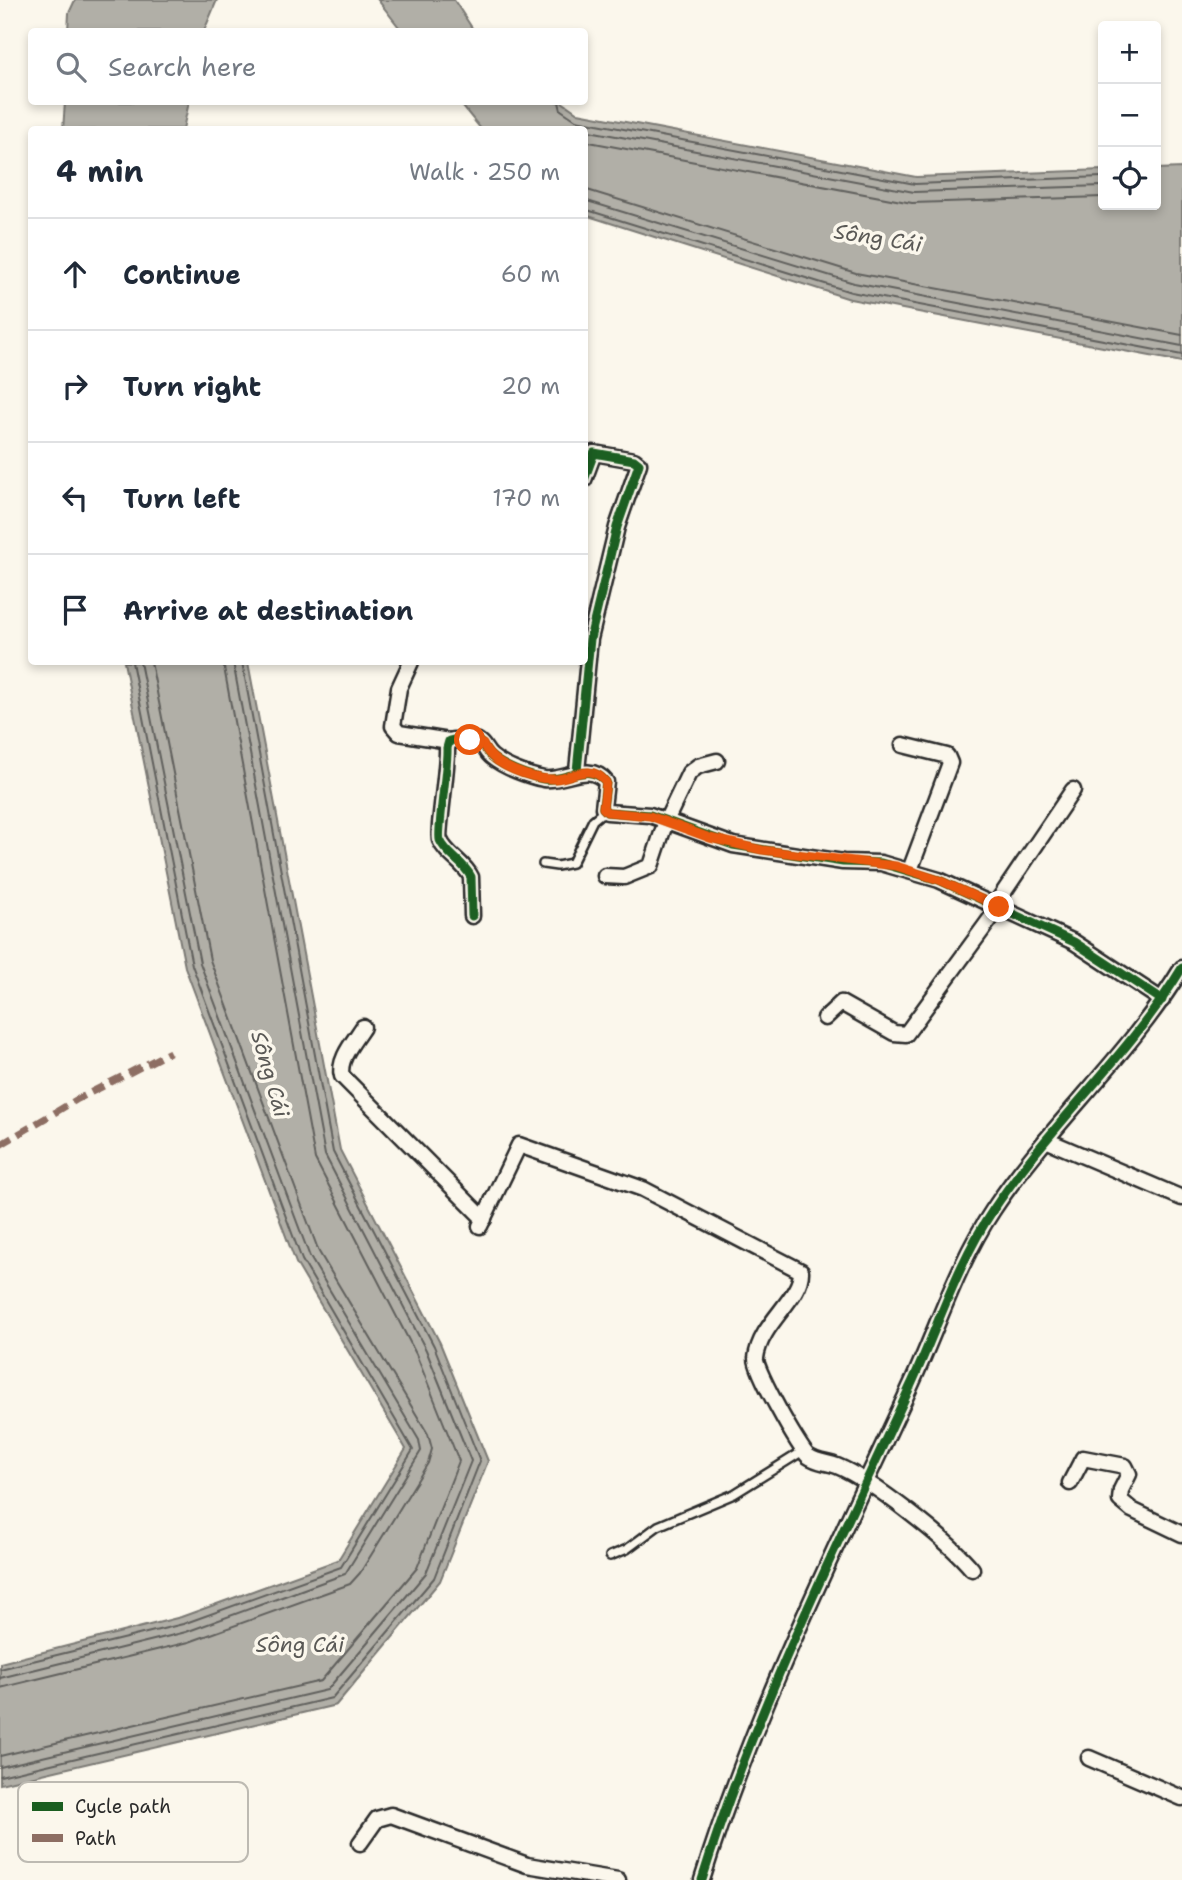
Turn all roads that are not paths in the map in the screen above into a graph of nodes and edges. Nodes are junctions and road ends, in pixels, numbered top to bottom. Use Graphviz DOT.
graph roads {
  1 [pos="588,469"];
  2 [pos="588,659"];
  3 [pos="410,665"];
  4 [pos="587,665"];
  5 [pos="449,741"];
  6 [pos="903,746"];
  7 [pos="717,761"];
  8 [pos="577,771"];
  9 [pos="1073,790"];
  10 [pos="604,811"];
  11 [pos="666,821"];
  12 [pos="542,864"];
  13 [pos="910,870"];
  14 [pos="605,876"];
  15 [pos="997,906"];
  16 [pos="472,916"];
  17 [pos="1181,971"];
  18 [pos="1162,1000"];
  19 [pos="825,1018"];
  20 [pos="363,1027"];
  21 [pos="1046,1140"];
  22 [pos="1182,1198"];
  23 [pos="803,1451"];
  24 [pos="864,1482"];
  25 [pos="1070,1483"];
  26 [pos="1182,1534"];
  27 [pos="610,1556"];
  28 [pos="972,1569"];
  29 [pos="1089,1758"];
  30 [pos="1182,1798"];
  31 [pos="360,1843"];
  32 [pos="618,1880"];
  33 [pos="702,1880"];
  1 -- 2 [label="street"];
  3 -- 5 [label="street"];
  4 -- 8 [label="street"];
  5 -- 8 [label="street"];
  5 -- 16 [label="street"];
  6 -- 13 [label="street"];
  7 -- 11 [label="street"];
  8 -- 10 [label="street"];
  9 -- 15 [label="street"];
  10 -- 11 [label="street"];
  10 -- 12 [label="lane"];
  11 -- 13 [label="street"];
  11 -- 14 [label="street"];
  13 -- 15 [label="street"];
  15 -- 18 [label="street"];
  15 -- 19 [label="street"];
  17 -- 18 [label="street"];
  18 -- 21 [label="street"];
  20 -- 23 [label="street"];
  21 -- 22 [label="street"];
  21 -- 24 [label="street"];
  23 -- 24 [label="street"];
  23 -- 27 [label="lane"];
  24 -- 28 [label="street"];
  24 -- 33 [label="street"];
  25 -- 26 [label="street"];
  29 -- 30 [label="street"];
  31 -- 32 [label="street"];
}
